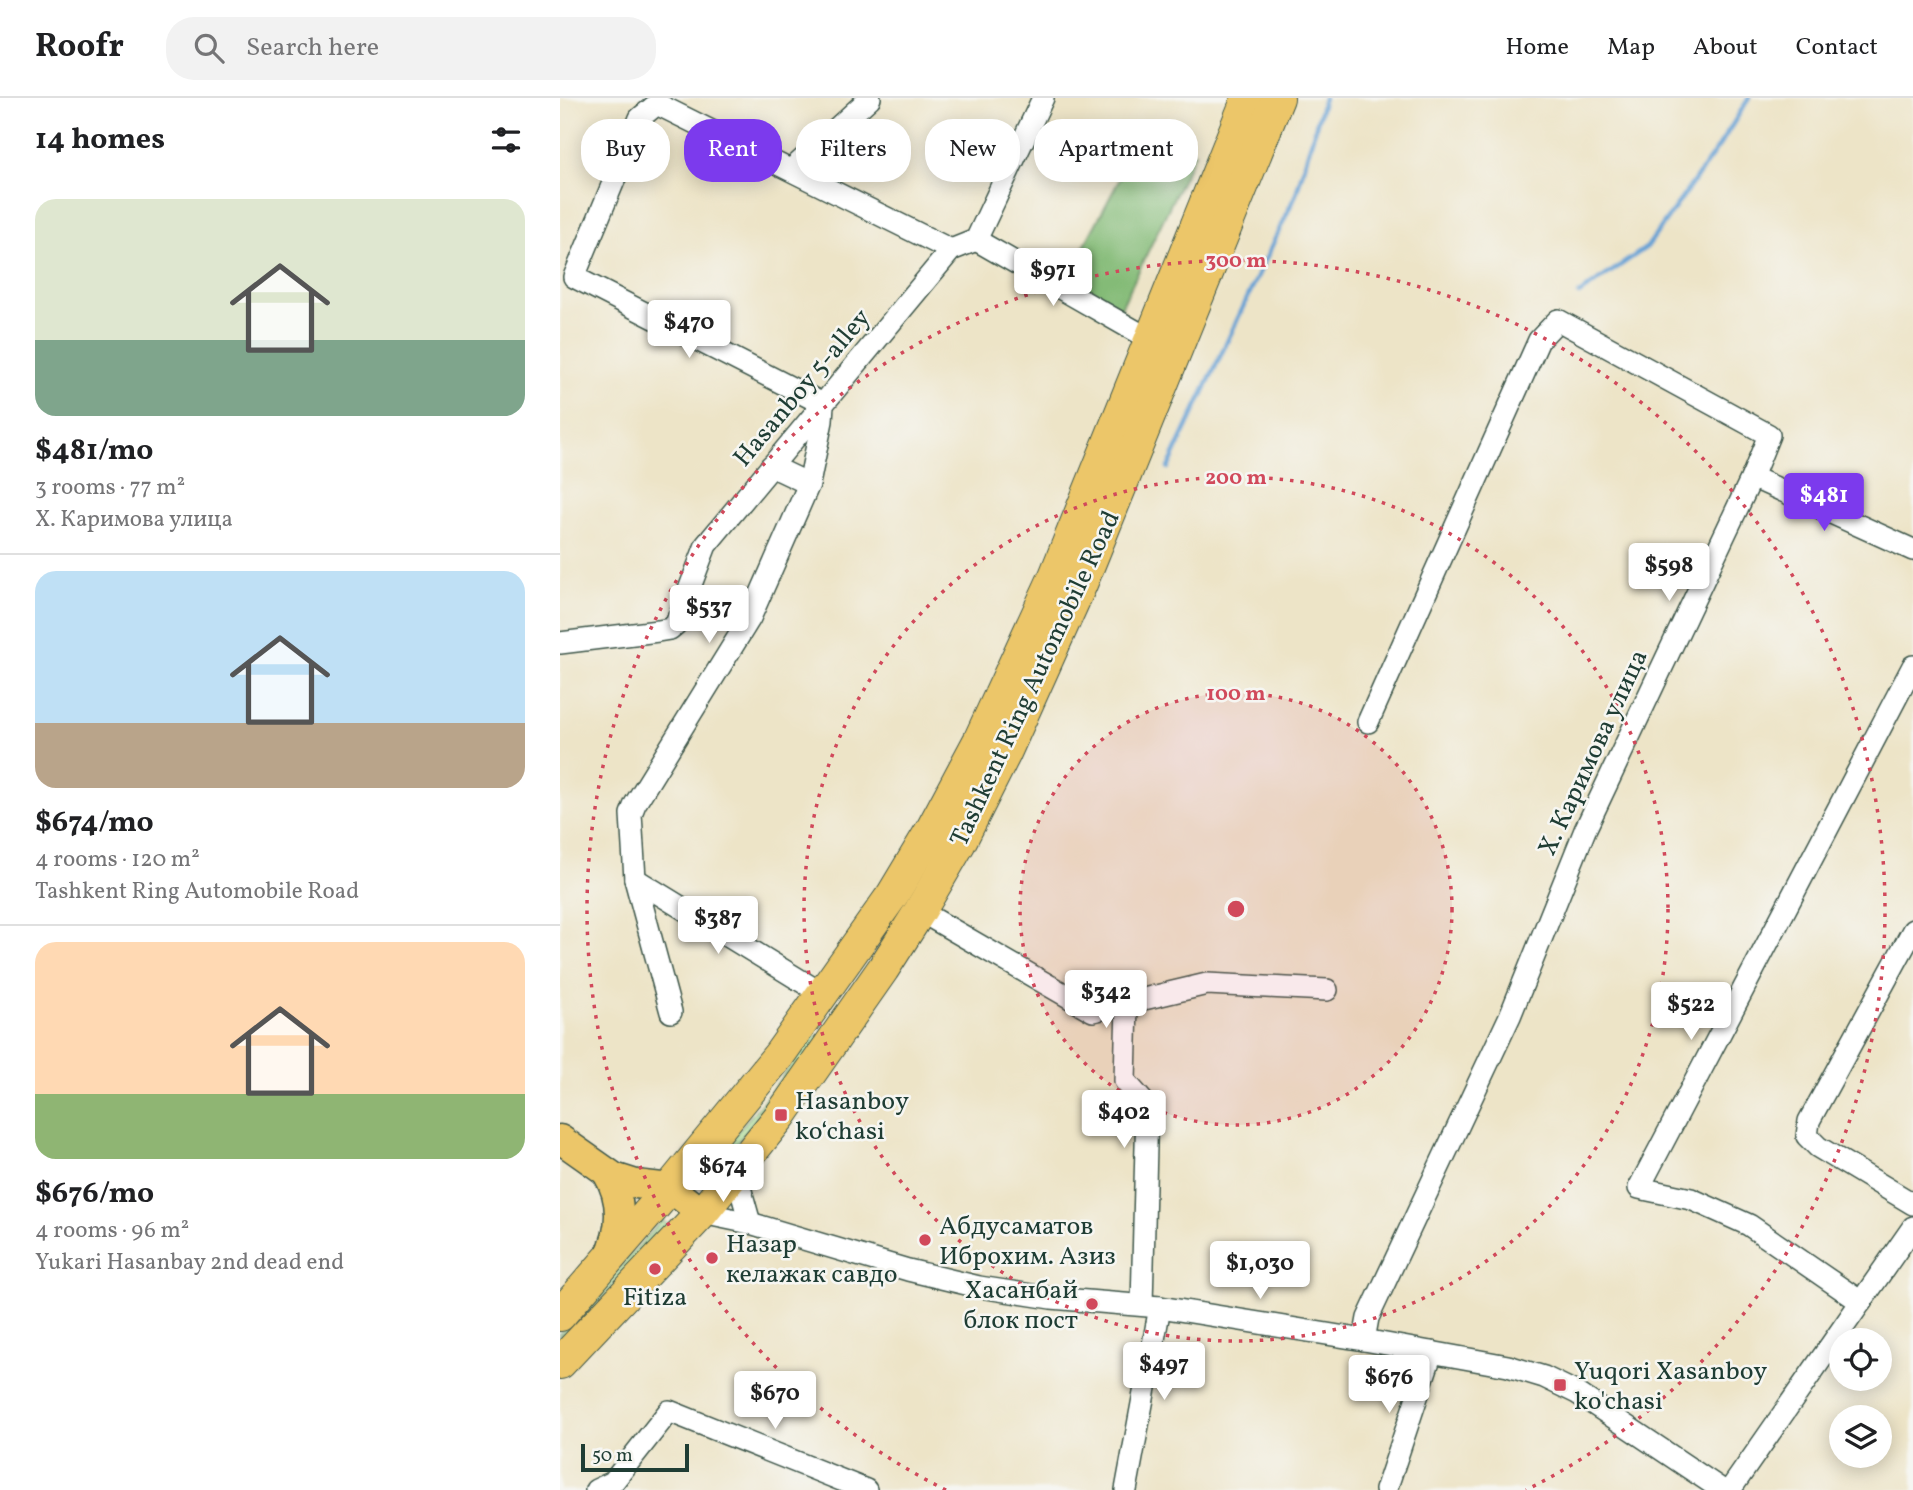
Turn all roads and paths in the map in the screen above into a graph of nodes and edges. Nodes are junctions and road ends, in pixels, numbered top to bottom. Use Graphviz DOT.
graph roads {
  1 [pos="870,98"];
  2 [pos="1044,98"];
  3 [pos="1248,98"];
  4 [pos="1278,98"];
  5 [pos="791,170"];
  6 [pos="976,240"];
  7 [pos="951,250"];
  8 [pos="1151,340"];
  9 [pos="823,404"];
  10 [pos="771,466"];
  11 [pos="1752,477"];
  12 [pos="809,484"];
  13 [pos="1913,550"];
  14 [pos="560,643"];
  15 [pos="1913,666"];
  16 [pos="1368,722"];
  17 [pos="635,879"];
  18 [pos="920,911"];
  19 [pos="1911,937"];
  20 [pos="1327,990"];
  21 [pos="819,1001"];
  22 [pos="1127,1003"];
  23 [pos="671,1012"];
  24 [pos="843,1026"];
  25 [pos="560,1139"];
  26 [pos="607,1173"];
  27 [pos="736,1174"];
  28 [pos="670,1188"];
  29 [pos="1913,1205"];
  30 [pos="702,1213"];
  31 [pos="750,1223"];
  32 [pos="1913,1227"];
  33 [pos="605,1265"];
  34 [pos="1861,1302"];
  35 [pos="1151,1306"];
  36 [pos="560,1315"];
  37 [pos="1364,1339"];
  38 [pos="1433,1352"];
  39 [pos="560,1363"];
  40 [pos="596,1490"];
  41 [pos="866,1490"];
  42 [pos="1126,1490"];
  43 [pos="1386,1490"];
  44 [pos="1722,1490"];
  45 [pos="1730,1490"];
  1 -- 5 [label="street"];
  2 -- 6 [label="street"];
  3 -- 8 [label="highway, Tashkent Ring Automobile Road"];
  4 -- 18 [label="highway, Tashkent Ring Automobile Road"];
  5 -- 7 [label="street"];
  5 -- 9 [label="street"];
  6 -- 7 [label="street, Hasanboy 5-alley"];
  6 -- 8 [label="street"];
  7 -- 9 [label="street, Hasanboy 5-alley"];
  8 -- 21 [label="highway, Tashkent Ring Automobile Road"];
  9 -- 10 [label="street, Hasanboy 5-alley"];
  9 -- 12 [label="street"];
  10 -- 12 [label="street"];
  10 -- 14 [label="street, Hasanboy 5-alley"];
  11 -- 13 [label="street"];
  11 -- 16 [label="street, Х. Каримова улица"];
  11 -- 37 [label="street, Х. Каримова улица"];
  12 -- 17 [label="street"];
  15 -- 34 [label="street"];
  17 -- 21 [label="street"];
  17 -- 23 [label="street"];
  18 -- 22 [label="street"];
  18 -- 24 [label="highway, Tashkent Ring Automobile Road"];
  19 -- 29 [label="street"];
  20 -- 22 [label="street"];
  21 -- 24 [label="highway"];
  21 -- 28 [label="highway, Tashkent Ring Automobile Road"];
  22 -- 35 [label="street"];
  24 -- 27 [label="highway, Tashkent Ring Automobile Road"];
  25 -- 26 [label="main road"];
  26 -- 28 [label="main road"];
  26 -- 33 [label="main road"];
  27 -- 30 [label="highway, Tashkent Ring Automobile Road"];
  27 -- 31 [label="street"];
  28 -- 30 [label="main road"];
  28 -- 33 [label="highway, Tashkent Ring Automobile Road"];
  30 -- 31 [label="street"];
  30 -- 39 [label="highway, Tashkent Ring Automobile Road"];
  31 -- 35 [label="street"];
  32 -- 34 [label="street"];
  33 -- 36 [label="highway, Tashkent Ring Automobile Road"];
  34 -- 45 [label="street"];
  35 -- 37 [label="street"];
  35 -- 42 [label="street"];
  37 -- 38 [label="street"];
  38 -- 43 [label="street"];
  38 -- 44 [label="street"];
  40 -- 41 [label="street"];
}
